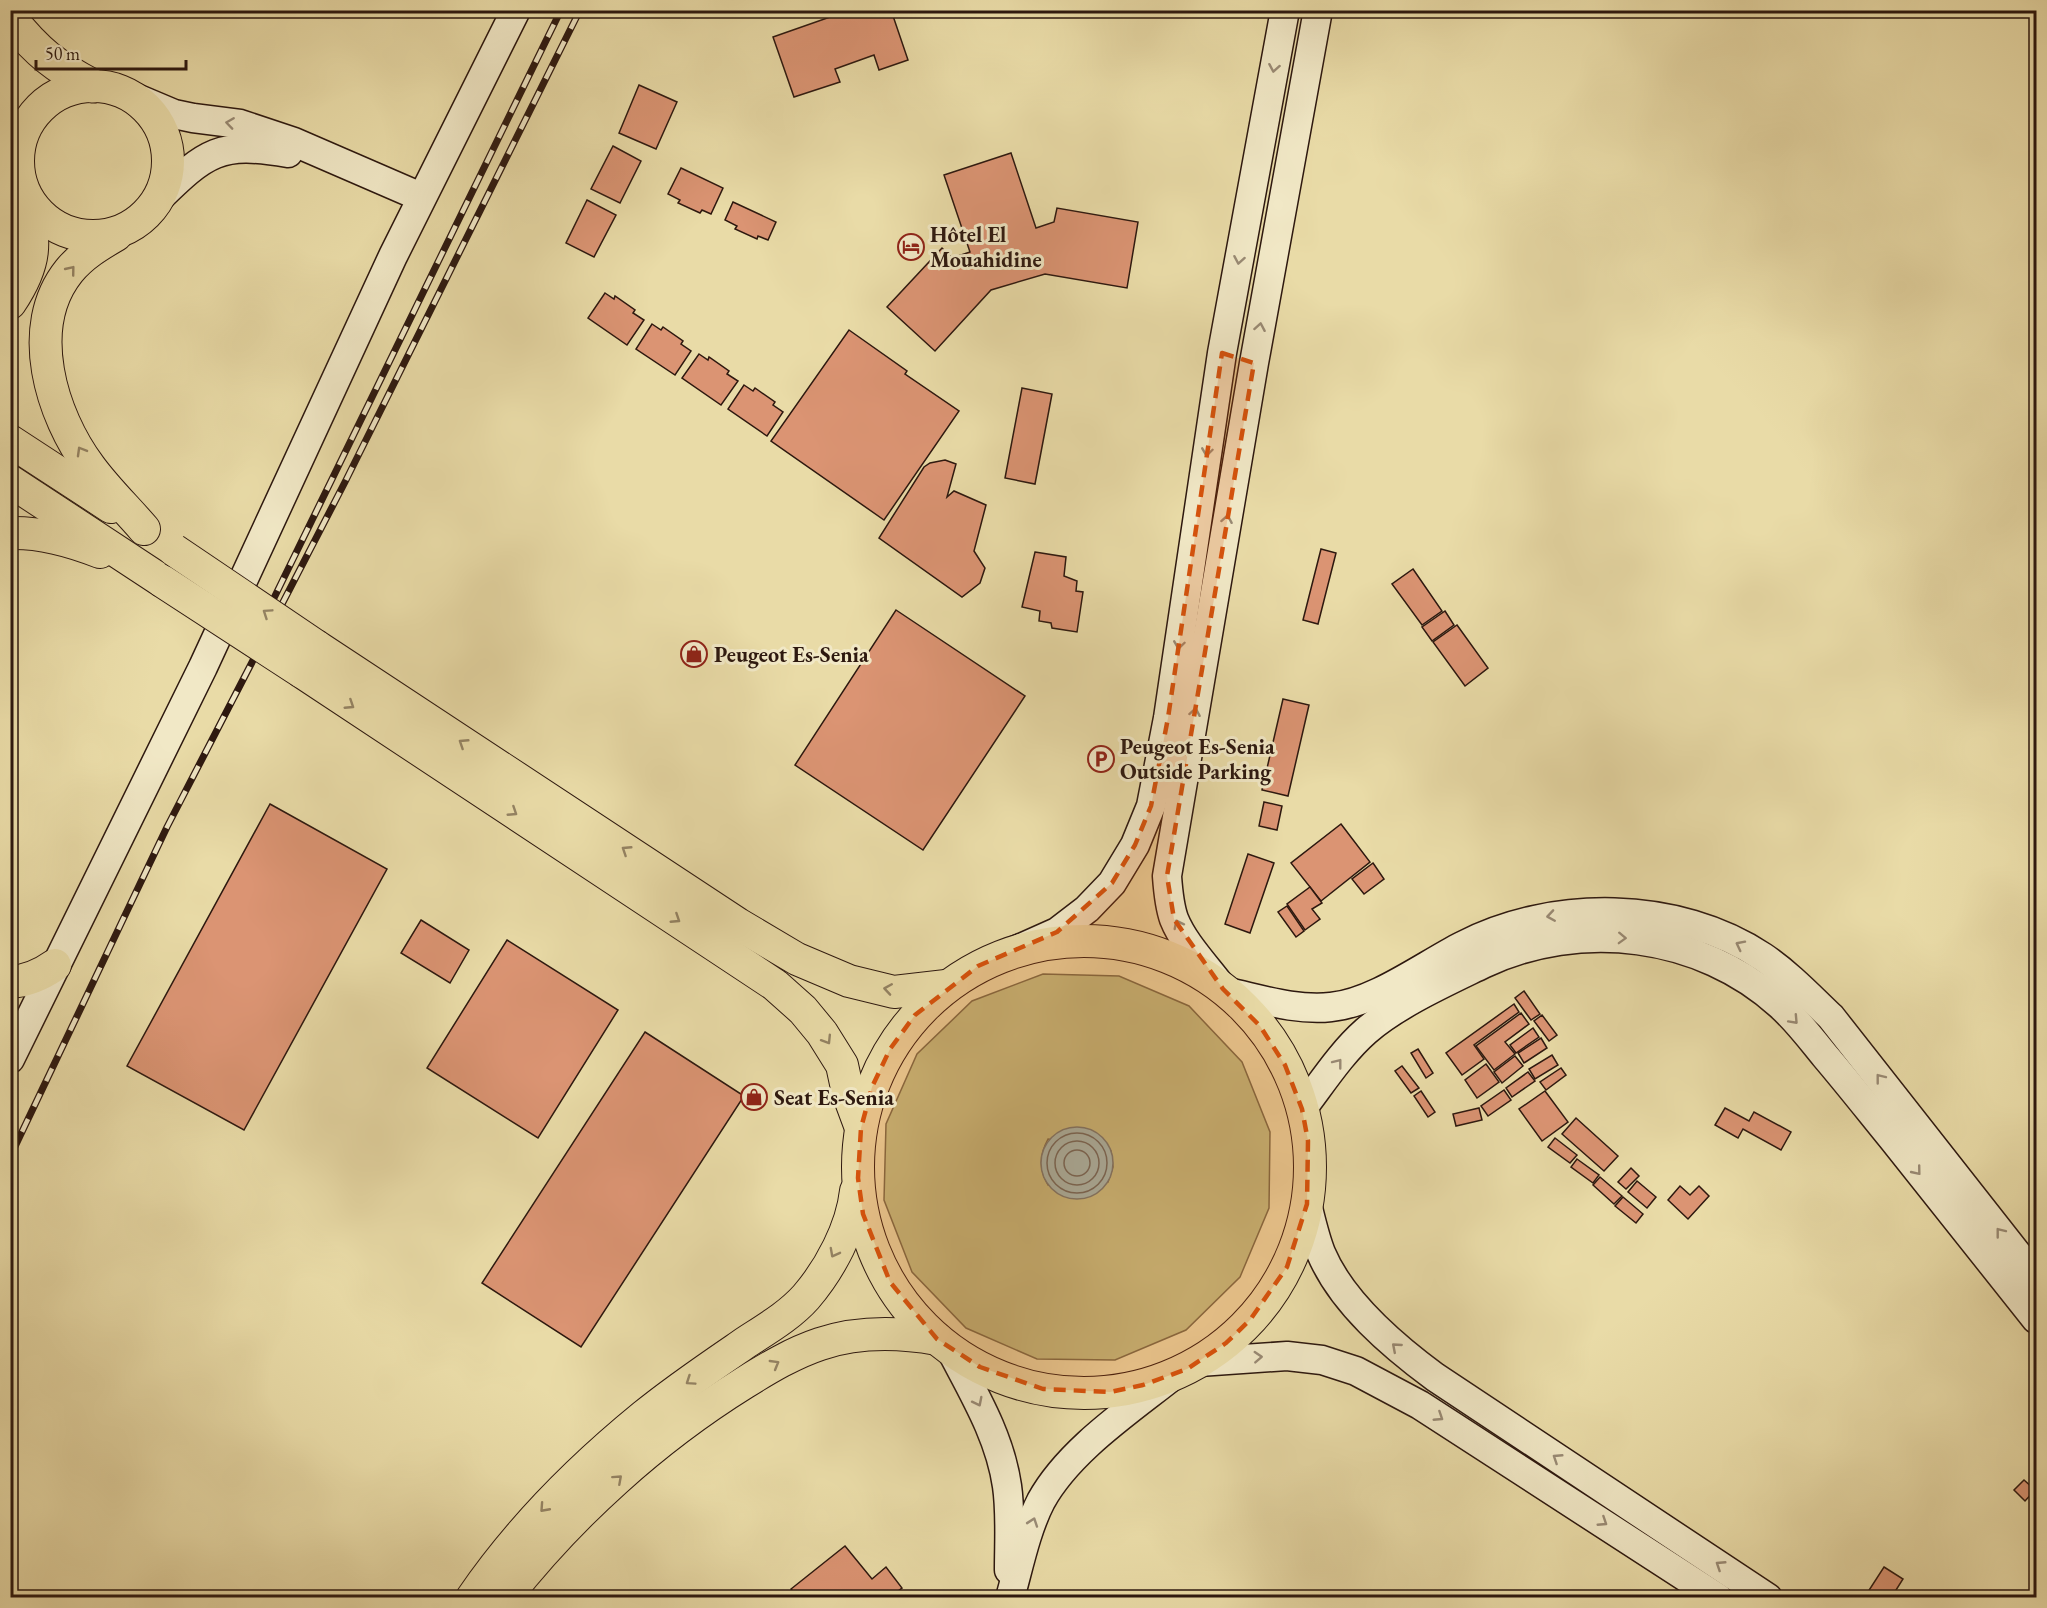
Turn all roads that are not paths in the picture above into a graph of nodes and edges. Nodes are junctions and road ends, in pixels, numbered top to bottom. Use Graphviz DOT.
graph roads {
  1 [pos="516,10"];
  2 [pos="1285,10"];
  3 [pos="1318,10"];
  4 [pos="10,18"];
  5 [pos="93,86"];
  6 [pos="129,95"];
  7 [pos="25,193"];
  8 [pos="158,199"];
  9 [pos="418,204"];
  10 [pos="123,231"];
  11 [pos="10,303"];
  12 [pos="1222,353"];
  13 [pos="1254,363"];
  14 [pos="10,441"];
  15 [pos="10,481"];
  16 [pos="144,529"];
  17 [pos="10,533"];
  18 [pos="152,574"];
  19 [pos="309,659"];
  20 [pos="1012,952"];
  21 [pos="55,965"];
  22 [pos="10,982"];
  23 [pos="946,986"];
  24 [pos="1225,991"];
  25 [pos="10,1059"];
  26 [pos="1302,1109"];
  27 [pos="861,1128"];
  28 [pos="858,1178"];
  29 [pos="1307,1204"];
  30 [pos="2037,1278"];
  31 [pos="2037,1319"];
  32 [pos="944,1344"];
  33 [pos="1187,1368"];
  34 [pos="472,1598"];
  35 [pos="505,1598"];
  36 [pos="1009,1598"];
  37 [pos="1718,1598"];
  38 [pos="1768,1598"];
  1 -- 9 [label="main road"];
  2 -- 12 [label="main road, one-way"];
  13 -- 3 [label="main road, one-way"];
  4 -- 5 [label="highway"];
  5 -- 6 [label="main road"];
  5 -- 7 [label="main road"];
  6 -- 8 [label="main road"];
  9 -- 6 [label="main road, one-way"];
  7 -- 10 [label="main road"];
  7 -- 11 [label="main road"];
  8 -- 9 [label="main road"];
  8 -- 10 [label="main road"];
  9 -- 21 [label="main road"];
  16 -- 10 [label="main road, one-way"];
  12 -- 13 [label="main road"];
  12 -- 20 [label="main road, one-way"];
  24 -- 13 [label="main road, one-way"];
  14 -- 16 [label="main road"];
  15 -- 18 [label="main road"];
  19 -- 16 [label="main road, one-way, bridge"];
  17 -- 18 [label="main road"];
  18 -- 19 [label="main road, bridge"];
  23 -- 19 [label="main road, one-way"];
  19 -- 27 [label="main road, one-way"];
  20 -- 23 [label="main road"];
  20 -- 24 [label="main road"];
  21 -- 22 [label="main road"];
  21 -- 25 [label="main road"];
  23 -- 27 [label="main road"];
  24 -- 26 [label="main road"];
  30 -- 24 [label="main road, one-way"];
  26 -- 29 [label="main road"];
  26 -- 31 [label="main road, one-way"];
  27 -- 28 [label="main road"];
  28 -- 32 [label="main road"];
  28 -- 34 [label="main road, one-way"];
  29 -- 33 [label="main road"];
  38 -- 29 [label="main road, one-way"];
  32 -- 33 [label="main road"];
  35 -- 32 [label="main road, one-way"];
  32 -- 36 [label="main road, one-way"];
  36 -- 33 [label="main road, one-way"];
  33 -- 37 [label="main road, one-way"];
}
